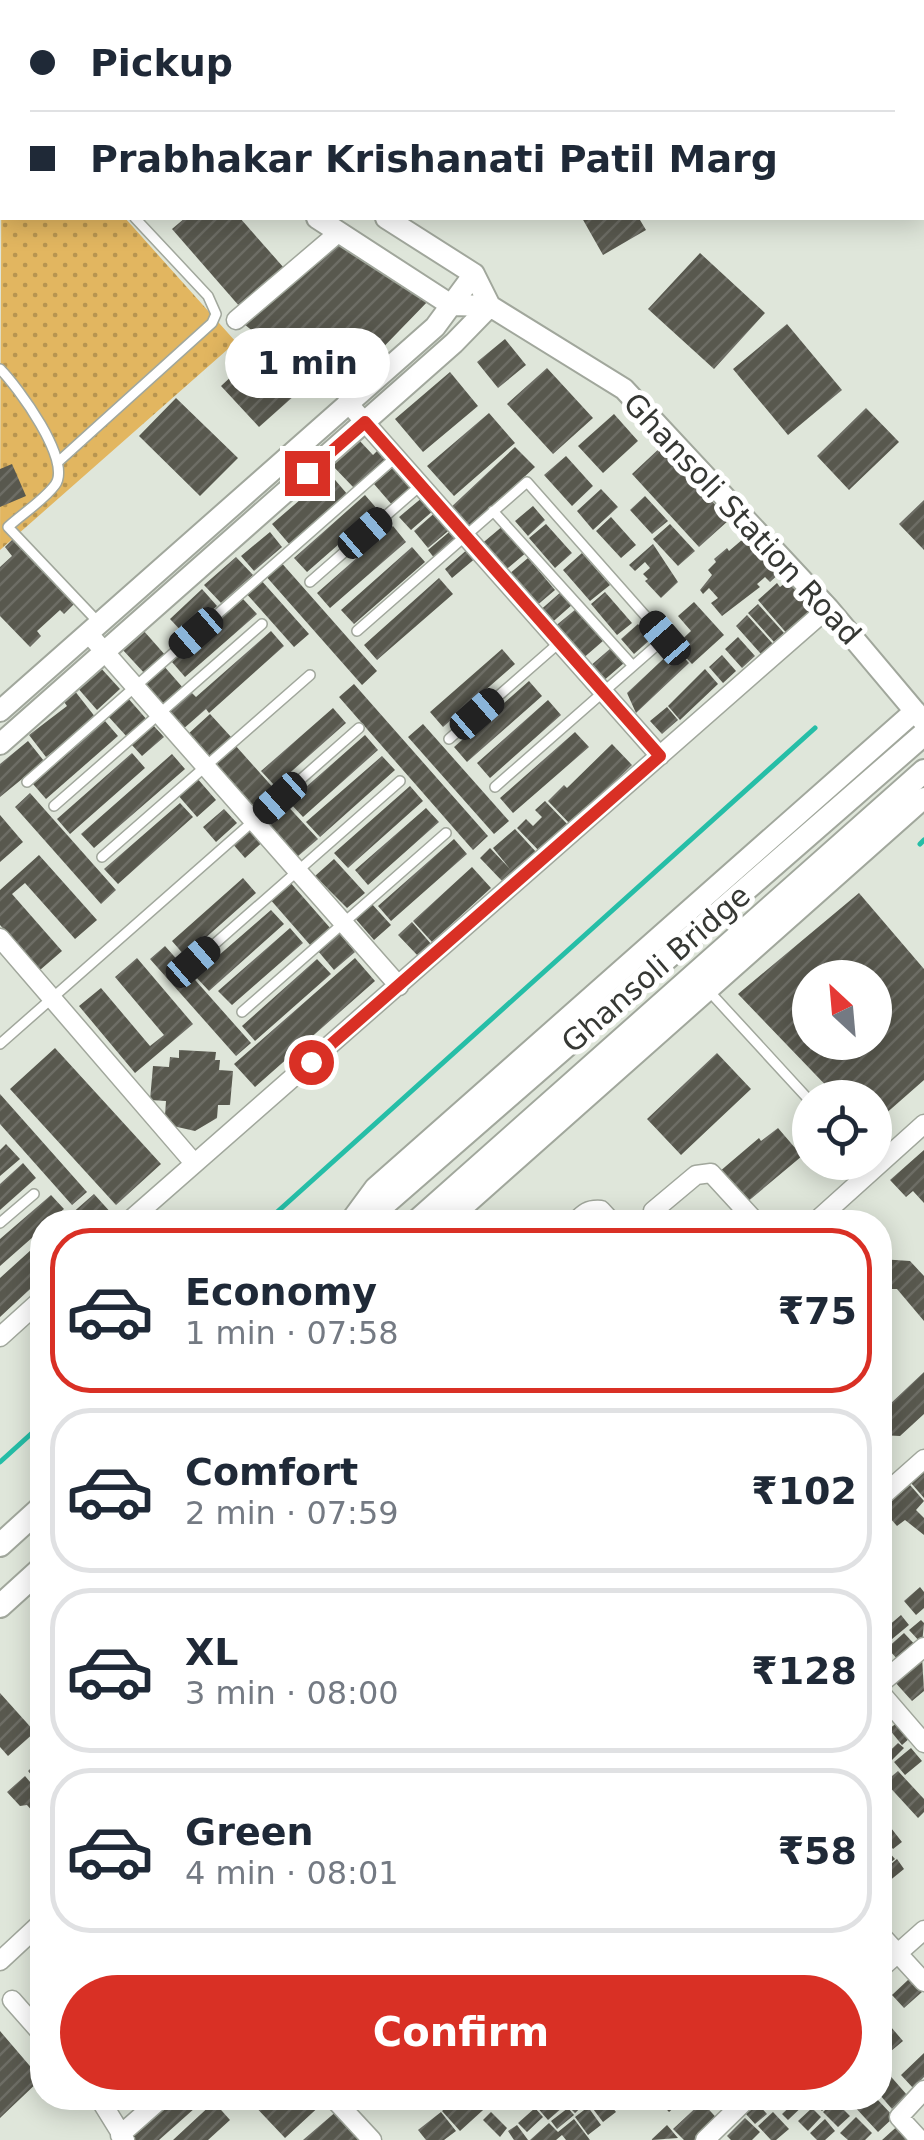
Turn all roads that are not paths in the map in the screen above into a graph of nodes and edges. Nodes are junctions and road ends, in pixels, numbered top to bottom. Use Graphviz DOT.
graph roads {
  1 [pos="138,220"];
  2 [pos="320,220"];
  3 [pos="389,220"];
  4 [pos="338,233"];
  5 [pos="474,274"];
  6 [pos="451,305"];
  7 [pos="490,306"];
  8 [pos="236,320"];
  9 [pos="0,368"];
  10 [pos="348,402"];
  11 [pos="365,422"];
  12 [pos="396,457"];
  13 [pos="58,462"];
  14 [pos="420,484"];
  15 [pos="493,511"];
  16 [pos="4,529"];
  17 [pos="466,536"];
  18 [pos="310,582"];
  19 [pos="828,608"];
  20 [pos="262,624"];
  21 [pos="93,628"];
  22 [pos="356,631"];
  23 [pos="560,642"];
  24 [pos="105,652"];
  25 [pos="633,666"];
  26 [pos="310,675"];
  27 [pos="136,686"];
  28 [pos="604,692"];
  29 [pos="0,710"];
  30 [pos="921,712"];
  31 [pos="160,714"];
  32 [pos="359,728"];
  33 [pos="924,734"];
  34 [pos="449,738"];
  35 [pos="0,744"];
  36 [pos="660,756"];
  37 [pos="206,766"];
  38 [pos="924,771"];
  39 [pos="400,781"];
  40 [pos="27,782"];
  41 [pos="495,787"];
  42 [pos="924,798"];
  43 [pos="54,806"];
  44 [pos="254,821"];
  45 [pos="446,833"];
  46 [pos="102,856"];
  47 [pos="298,871"];
  48 [pos="344,923"];
  49 [pos="0,938"];
  50 [pos="193,962"];
  51 [pos="399,986"];
  52 [pos="708,990"];
  53 [pos="54,998"];
  54 [pos="242,1012"];
  55 [pos="0,1044"];
  56 [pos="792,1081"];
  57 [pos="924,1124"];
  58 [pos="194,1163"];
  59 [pos="34,1194"];
  60 [pos="141,1210"];
  61 [pos="359,1210"];
  62 [pos="379,1210"];
  63 [pos="430,1210"];
  64 [pos="460,1210"];
  65 [pos="654,1210"];
  66 [pos="745,1210"];
  67 [pos="828,1210"];
  68 [pos="0,1224"];
  69 [pos="30,1309"];
  70 [pos="0,1336"];
  71 [pos="923,1460"];
  72 [pos="892,1487"];
  73 [pos="30,1517"];
  74 [pos="0,1545"];
  75 [pos="30,1579"];
  76 [pos="0,1606"];
  77 [pos="924,1647"];
  78 [pos="892,1674"];
  79 [pos="892,1706"];
  80 [pos="924,1743"];
  81 [pos="924,1930"];
  82 [pos="30,1933"];
  83 [pos="892,1947"];
  84 [pos="897,1952"];
  85 [pos="892,1957"];
  86 [pos="0,1961"];
  87 [pos="924,1982"];
  88 [pos="12,2000"];
  89 [pos="30,2020"];
  90 [pos="924,2090"];
  91 [pos="107,2110"];
  92 [pos="150,2110"];
  93 [pos="344,2110"];
  94 [pos="736,2110"];
  95 [pos="122,2138"];
  96 [pos="372,2140"];
  97 [pos="705,2140"];
  98 [pos="920,2140"];
  1 -- 13 [label="lane"];
  2 -- 4 [label="street"];
  3 -- 5 [label="street"];
  4 -- 6 [label="street"];
  4 -- 8 [label="street"];
  5 -- 6 [label="street"];
  5 -- 7 [label="street"];
  6 -- 7 [label="street"];
  6 -- 10 [label="street"];
  7 -- 11 [label="street"];
  7 -- 19 [label="street, Ghansoli Station Road"];
  9 -- 13 [label="lane"];
  10 -- 11 [label="street"];
  10 -- 21 [label="street"];
  11 -- 12 [label="street"];
  11 -- 24 [label="street"];
  12 -- 14 [label="street"];
  12 -- 27 [label="lane"];
  13 -- 16 [label="lane"];
  14 -- 17 [label="street"];
  14 -- 18 [label="lane"];
  15 -- 17 [label="lane"];
  15 -- 25 [label="lane"];
  15 -- 25 [label="lane"];
  16 -- 21 [label="lane"];
  17 -- 22 [label="lane"];
  17 -- 23 [label="street"];
  19 -- 30 [label="street, Ghansoli Station Road"];
  19 -- 36 [label="street"];
  20 -- 31 [label="lane"];
  21 -- 24 [label="street"];
  21 -- 29 [label="street"];
  23 -- 28 [label="street"];
  23 -- 34 [label="lane"];
  24 -- 27 [label="street"];
  24 -- 35 [label="street"];
  25 -- 28 [label="lane"];
  26 -- 37 [label="lane"];
  27 -- 31 [label="street"];
  27 -- 40 [label="lane"];
  28 -- 36 [label="street"];
  28 -- 41 [label="lane"];
  30 -- 61 [label="street"];
  31 -- 37 [label="street"];
  31 -- 43 [label="lane"];
  32 -- 44 [label="lane"];
  33 -- 62 [label="main road, Ghansoli Bridge"];
  36 -- 51 [label="street"];
  37 -- 44 [label="street"];
  37 -- 46 [label="lane"];
  38 -- 63 [label="main road, Ghansoli Bridge"];
  39 -- 47 [label="lane"];
  42 -- 52 [label="street"];
  44 -- 47 [label="street"];
  44 -- 53 [label="lane"];
  45 -- 48 [label="lane"];
  47 -- 48 [label="street"];
  47 -- 50 [label="lane"];
  48 -- 51 [label="street"];
  48 -- 54 [label="lane"];
  49 -- 53 [label="street"];
  51 -- 58 [label="street"];
  52 -- 56 [label="lane"];
  52 -- 64 [label="street"];
  53 -- 55 [label="lane"];
  53 -- 58 [label="street"];
  57 -- 67 [label="street"];
  58 -- 60 [label="street"];
  59 -- 68 [label="lane"];
  65 -- 66 [label="street"];
  69 -- 70 [label="street"];
  71 -- 72 [label="street"];
  73 -- 74 [label="main road"];
  75 -- 76 [label="main road"];
  77 -- 78 [label="street"];
  79 -- 80 [label="street"];
  81 -- 84 [label="street"];
  82 -- 86 [label="street"];
  83 -- 84 [label="street"];
  84 -- 85 [label="street"];
  84 -- 87 [label="street"];
  88 -- 89 [label="street"];
  90 -- 98 [label="street"];
  91 -- 95 [label="street"];
  92 -- 95 [label="street"];
  93 -- 96 [label="street"];
  94 -- 97 [label="street"];
}
